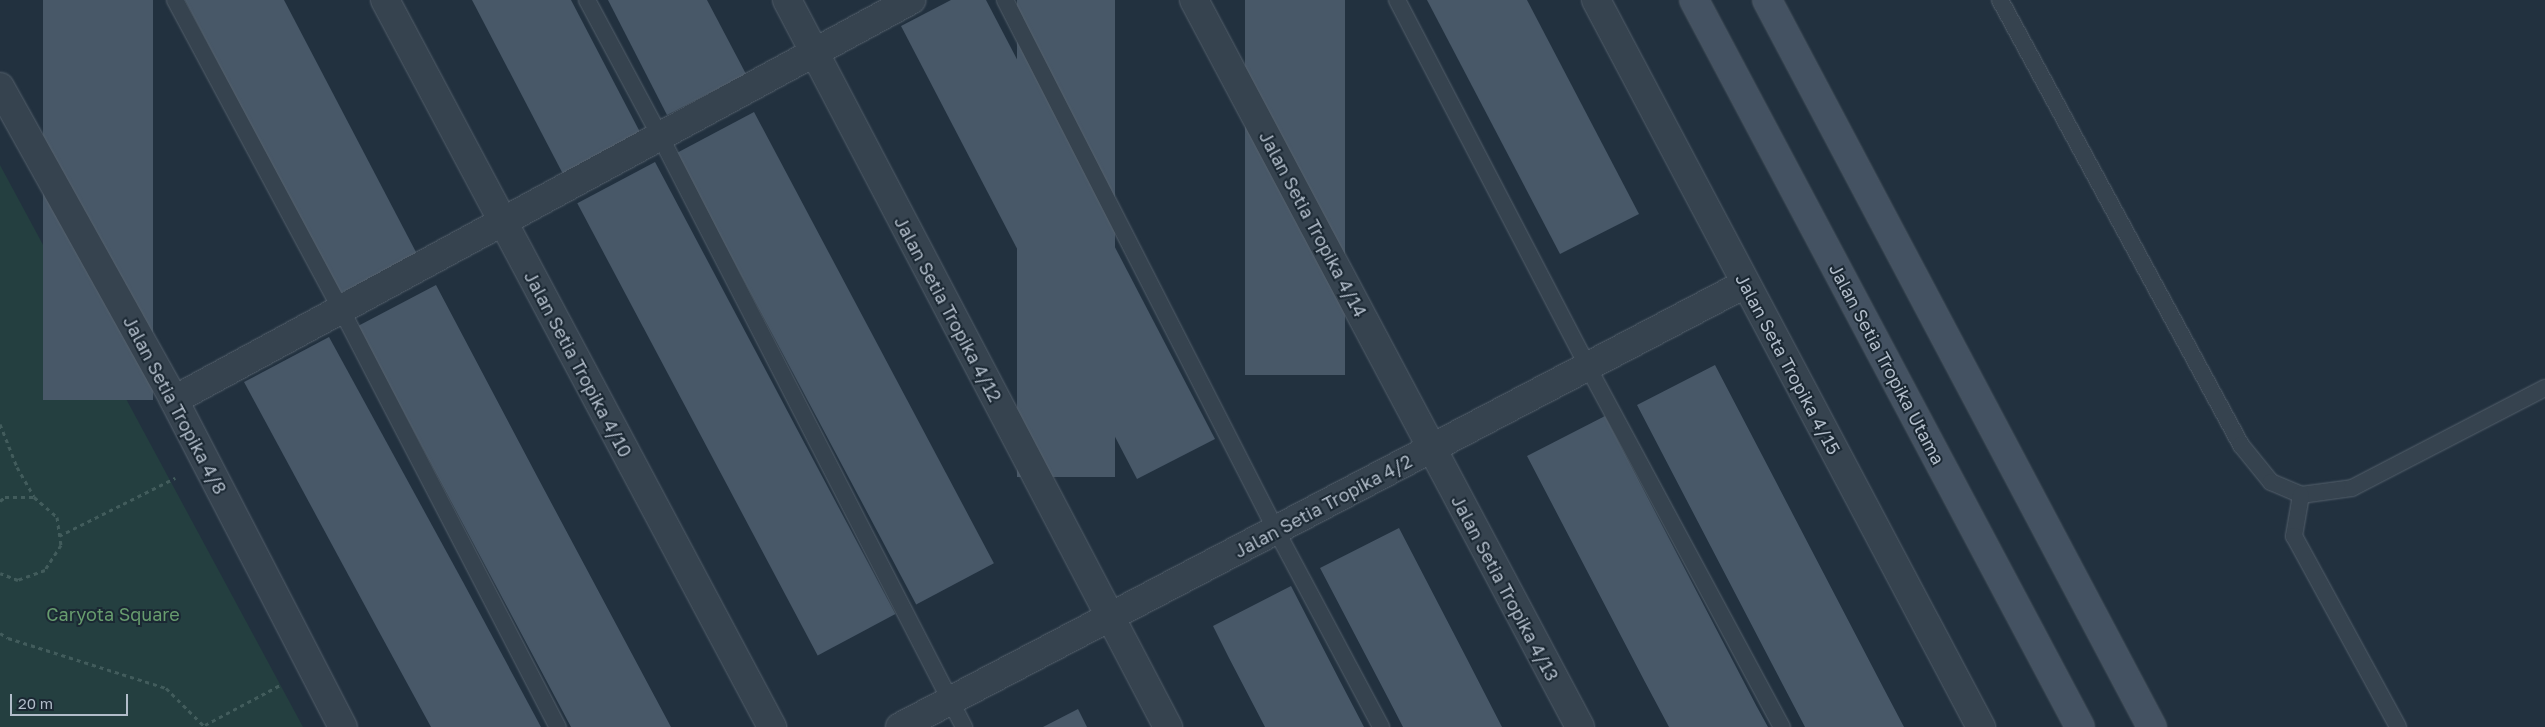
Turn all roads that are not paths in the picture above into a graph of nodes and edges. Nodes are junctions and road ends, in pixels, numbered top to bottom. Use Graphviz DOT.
graph roads {
  1 [pos="175,0"];
  2 [pos="385,0"];
  3 [pos="587,0"];
  4 [pos="787,0"];
  5 [pos="911,0"];
  6 [pos="1005,0"];
  7 [pos="1194,0"];
  8 [pos="1397,0"];
  9 [pos="1596,0"];
  10 [pos="1694,0"];
  11 [pos="1767,0"];
  12 [pos="2000,0"];
  13 [pos="815,53"];
  14 [pos="0,87"];
  15 [pos="660,136"];
  16 [pos="503,222"];
  17 [pos="1745,284"];
  18 [pos="341,309"];
  19 [pos="1588,367"];
  20 [pos="2545,388"];
  21 [pos="174,400"];
  22 [pos="1431,449"];
  23 [pos="2301,495"];
  24 [pos="1276,530"];
  25 [pos="1109,618"];
  26 [pos="950,701"];
  27 [pos="343,727"];
  28 [pos="558,727"];
  29 [pos="772,727"];
  30 [pos="900,727"];
  31 [pos="964,727"];
  32 [pos="1168,727"];
  33 [pos="1381,727"];
  34 [pos="1580,727"];
  35 [pos="1782,727"];
  36 [pos="1981,727"];
  37 [pos="2080,727"];
  38 [pos="2152,727"];
  39 [pos="2398,727"];
  1 -- 18 [label="lane"];
  2 -- 16 [label="street, Jalan Setia Tropika 4/10"];
  3 -- 15 [label="lane"];
  4 -- 13 [label="street, Jalan Setia Tropika 4/12"];
  5 -- 13 [label="street"];
  6 -- 24 [label="lane"];
  7 -- 22 [label="street, Jalan Setia Tropika 4/14"];
  8 -- 19 [label="lane"];
  9 -- 17 [label="street, Jalan Seta Tropika 4/15"];
  10 -- 37 [label="main road, Jalan Setia Tropika Utama"];
  11 -- 38 [label="main road"];
  12 -- 23 [label="lane"];
  13 -- 15 [label="street"];
  13 -- 25 [label="street, Jalan Setia Tropika 4/12"];
  14 -- 21 [label="street, Jalan Setia Tropika 4/8"];
  15 -- 16 [label="street"];
  15 -- 26 [label="lane"];
  16 -- 18 [label="street"];
  16 -- 29 [label="street, Jalan Setia Tropika 4/10"];
  17 -- 19 [label="street, Jalan Setia Tropika 4/2"];
  17 -- 36 [label="street, Jalan Seta Tropika 4/15"];
  18 -- 21 [label="street"];
  18 -- 28 [label="lane"];
  19 -- 22 [label="street, Jalan Setia Tropika 4/2"];
  19 -- 35 [label="lane"];
  20 -- 23 [label="lane"];
  21 -- 27 [label="street, Jalan Setia Tropika 4/8"];
  22 -- 24 [label="street, Jalan Setia Tropika 4/2"];
  22 -- 34 [label="street, Jalan Setia Tropika 4/13"];
  23 -- 39 [label="lane"];
  24 -- 25 [label="street, Jalan Setia Tropika 4/2"];
  24 -- 33 [label="lane"];
  25 -- 26 [label="street, Jalan Setia Tropika 4/2"];
  25 -- 32 [label="street, Jalan Setia Tropika 4/12"];
  26 -- 30 [label="street, Jalan Setia Tropika 4/2"];
  26 -- 31 [label="lane"];
}
